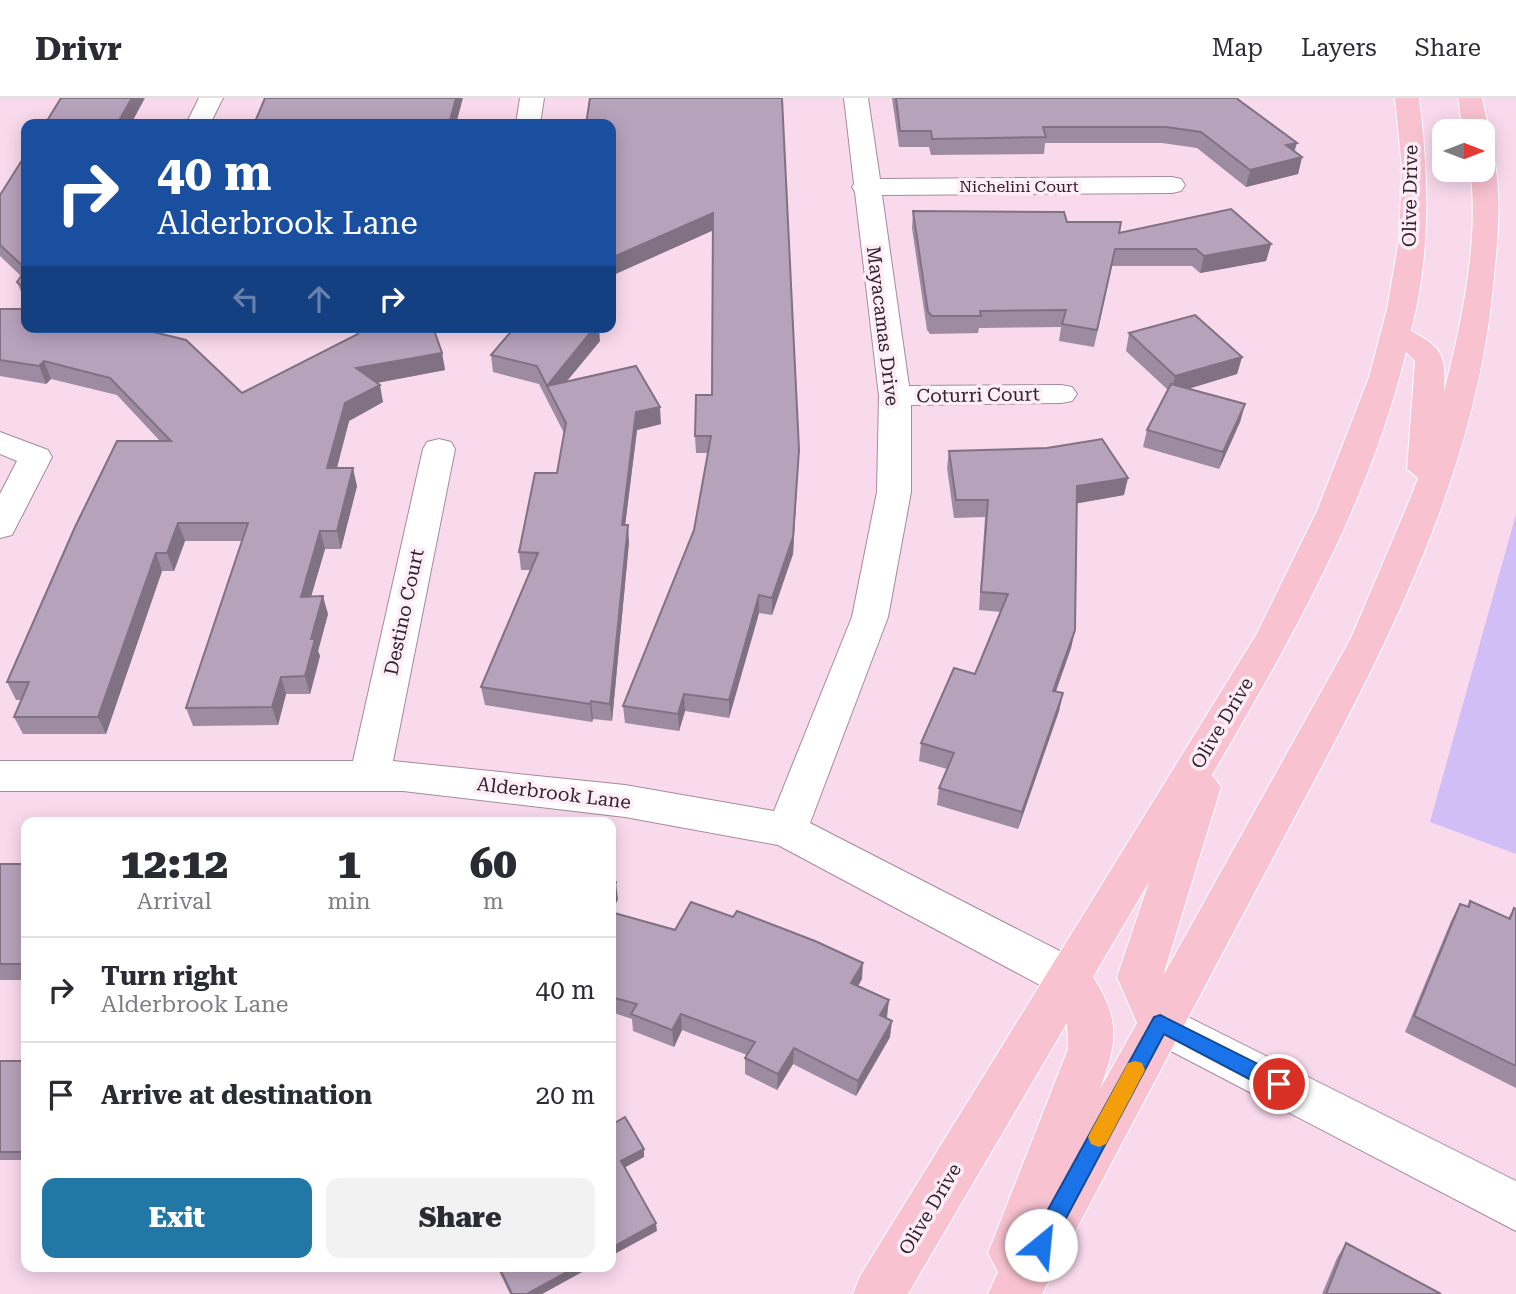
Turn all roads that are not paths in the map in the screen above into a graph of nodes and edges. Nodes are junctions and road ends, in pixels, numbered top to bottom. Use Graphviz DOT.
graph roads {
  1 [pos="211,98"];
  2 [pos="532,98"];
  3 [pos="856,98"];
  4 [pos="1407,98"];
  5 [pos="1470,98"];
  6 [pos="200,119"];
  7 [pos="529,119"];
  8 [pos="1474,119"];
  9 [pos="1486,182"];
  10 [pos="1172,185"];
  11 [pos="866,187"];
  12 [pos="1395,335"];
  13 [pos="1062,394"];
  14 [pos="894,396"];
  15 [pos="0,442"];
  16 [pos="439,449"];
  17 [pos="1421,520"];
  18 [pos="0,527"];
  19 [pos="1219,729"];
  20 [pos="0,776"];
  21 [pos="370,776"];
  22 [pos="787,830"];
  23 [pos="1069,978"];
  24 [pos="1160,1023"];
  25 [pos="1516,1207"];
  26 [pos="879,1294"];
  27 [pos="998,1294"];
  28 [pos="1014,1294"];
  1 -- 6 [label="street"];
  2 -- 7 [label="street"];
  3 -- 11 [label="street, Mayacamas Drive"];
  4 -- 12 [label="main road, Olive Drive"];
  5 -- 8 [label="main road"];
  9 -- 17 [label="main road"];
  10 -- 11 [label="street, Nichelini Court"];
  11 -- 14 [label="street, Mayacamas Drive"];
  12 -- 17 [label="main road"];
  12 -- 19 [label="main road, Olive Drive"];
  13 -- 14 [label="street, Coturri Court"];
  14 -- 22 [label="street, Mayacamas Drive"];
  15 -- 18 [label="street"];
  16 -- 21 [label="street, Destino Court"];
  17 -- 24 [label="main road"];
  19 -- 23 [label="main road, Olive Drive"];
  19 -- 24 [label="main road"];
  20 -- 21 [label="street, Alderbrook Lane"];
  21 -- 22 [label="street, Alderbrook Lane"];
  22 -- 23 [label="street, Alderbrook Lane"];
  23 -- 26 [label="main road, Olive Drive"];
  23 -- 27 [label="main road"];
  24 -- 25 [label="street"];
  24 -- 28 [label="main road"];
}
